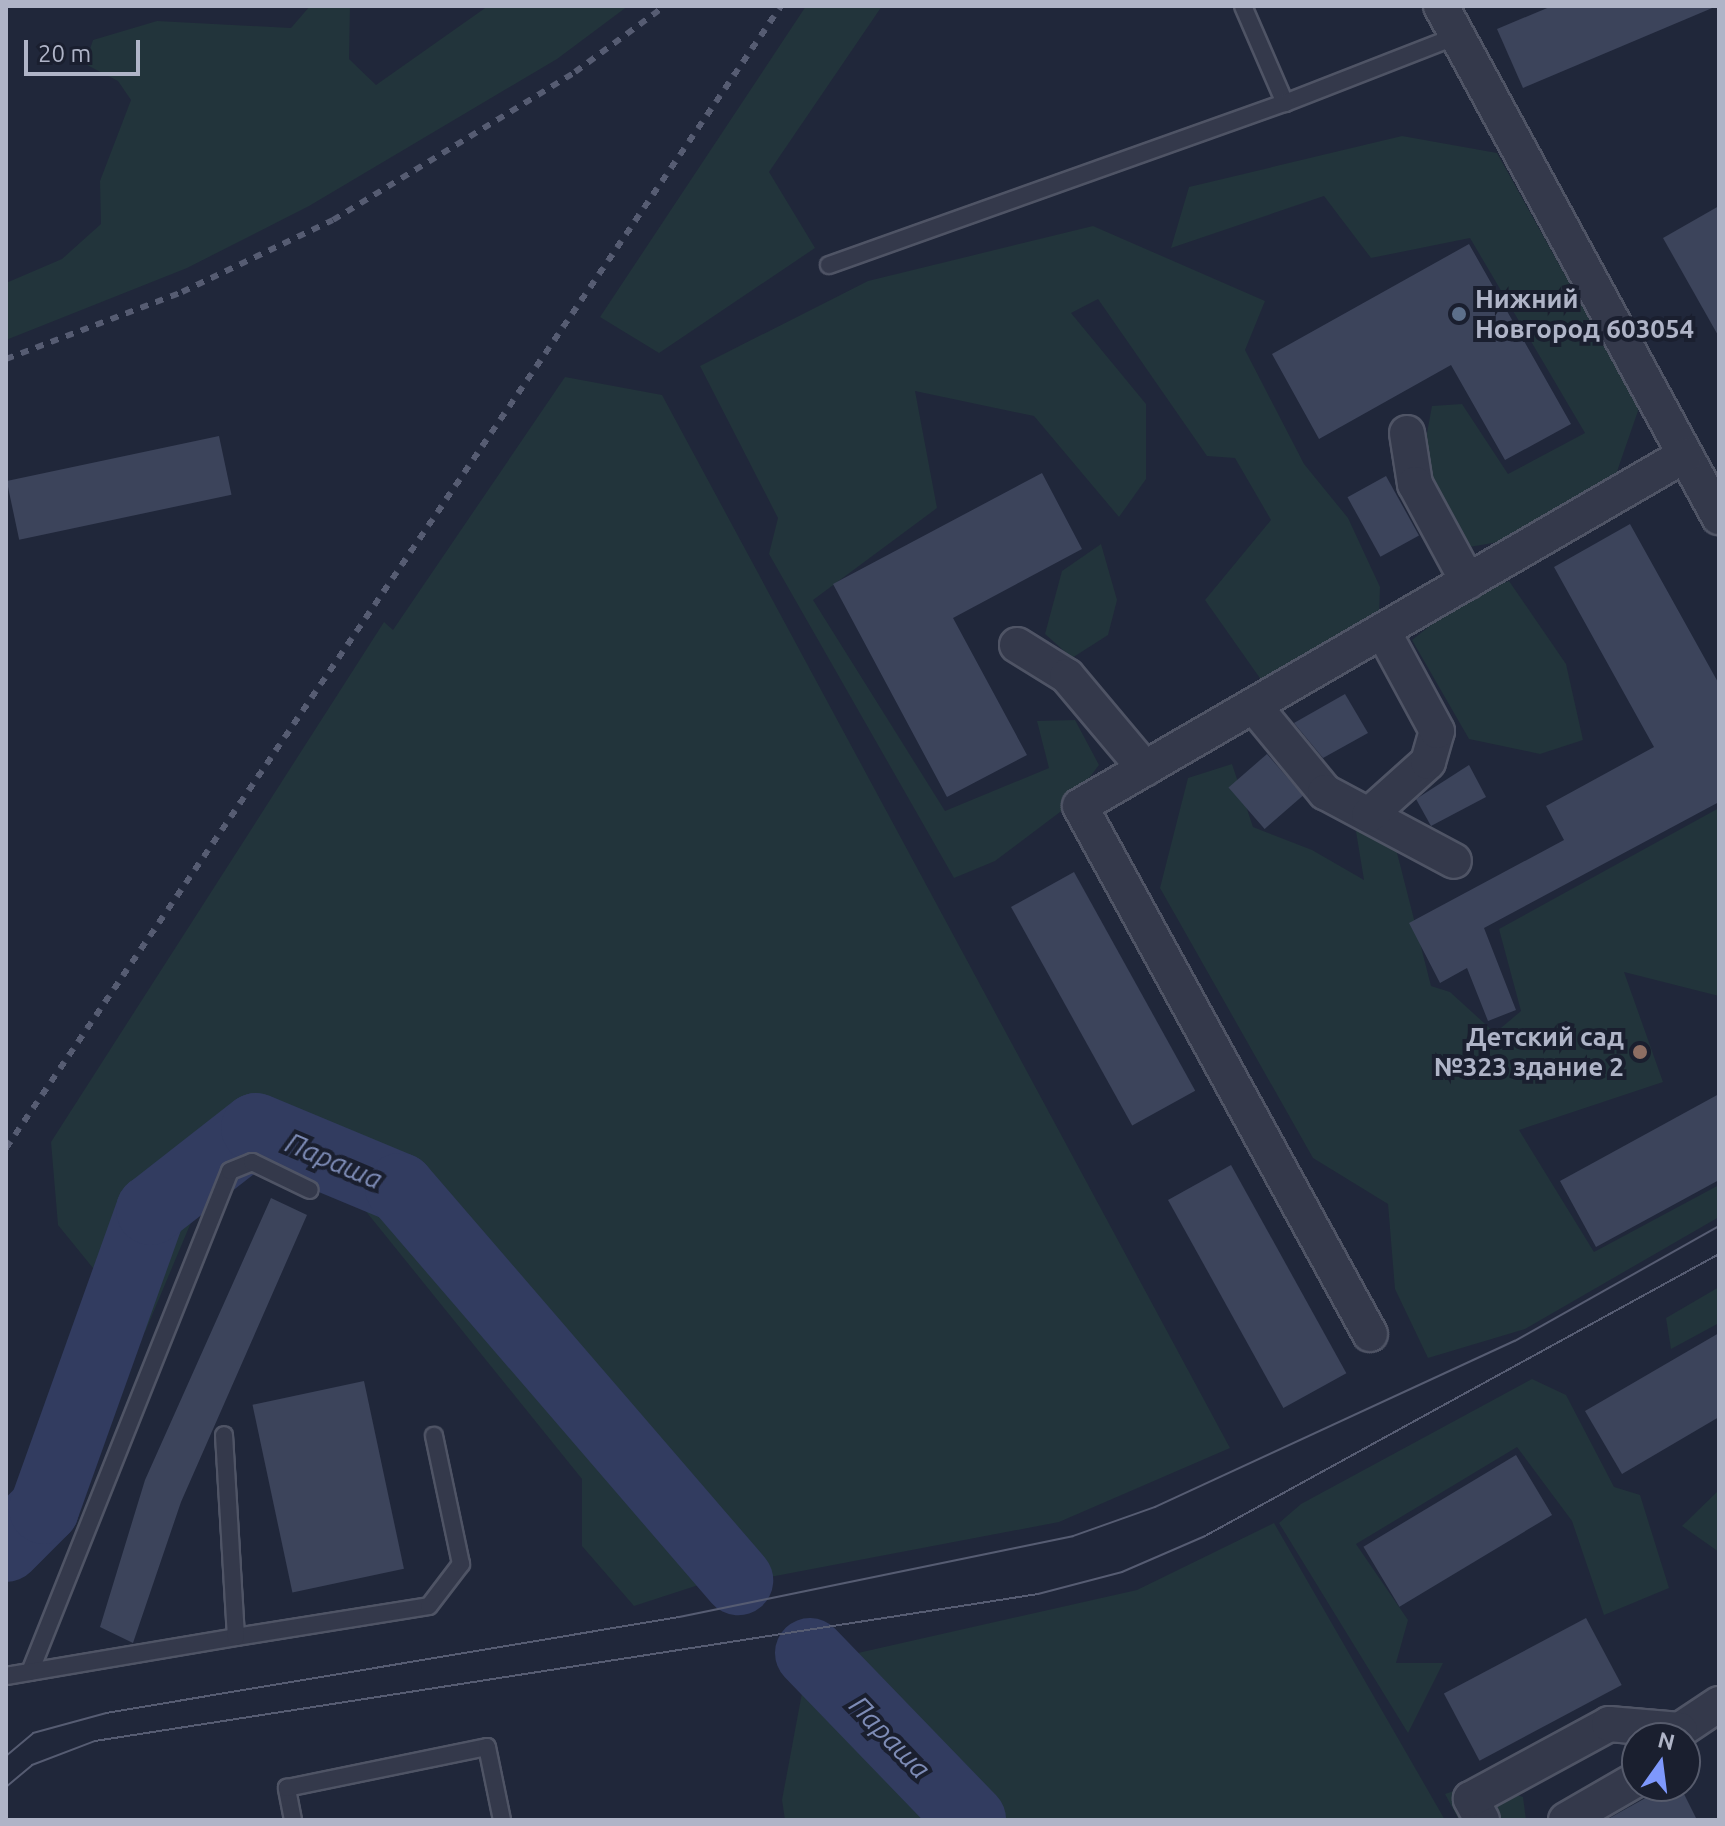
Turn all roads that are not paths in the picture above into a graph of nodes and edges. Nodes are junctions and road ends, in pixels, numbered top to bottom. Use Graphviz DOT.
graph roads {
  1 [pos="1243,6"];
  2 [pos="1441,6"];
  3 [pos="1457,36"];
  4 [pos="1285,103"];
  5 [pos="829,265"];
  6 [pos="1407,433"];
  7 [pos="1685,455"];
  8 [pos="1719,517"];
  9 [pos="1468,582"];
  10 [pos="1383,631"];
  11 [pos="1017,645"];
  12 [pos="1254,706"];
  13 [pos="1145,769"];
  14 [pos="1369,815"];
  15 [pos="1454,861"];
  16 [pos="310,1190"];
  17 [pos="1370,1334"];
  18 [pos="224,1435"];
  19 [pos="434,1436"];
  20 [pos="236,1637"];
  21 [pos="30,1672"];
  22 [pos="6,1676"];
  23 [pos="1719,1704"];
  24 [pos="1694,1722"];
  25 [pos="1621,1726"];
  26 [pos="1621,1788"];
  27 [pos="293,1820"];
  28 [pos="502,1820"];
  29 [pos="1482,1820"];
  30 [pos="1566,1820"];
  1 -- 4 [label="lane"];
  2 -- 3 [label="street"];
  3 -- 4 [label="lane"];
  3 -- 7 [label="street"];
  4 -- 5 [label="lane"];
  6 -- 9 [label="street"];
  7 -- 8 [label="street"];
  7 -- 9 [label="street"];
  9 -- 10 [label="street"];
  10 -- 12 [label="street"];
  10 -- 14 [label="street"];
  11 -- 13 [label="street"];
  12 -- 13 [label="street"];
  12 -- 14 [label="street"];
  13 -- 17 [label="street"];
  14 -- 15 [label="street"];
  16 -- 21 [label="lane"];
  18 -- 20 [label="lane"];
  19 -- 20 [label="lane"];
  20 -- 21 [label="lane"];
  21 -- 22 [label="lane"];
  23 -- 24 [label="street"];
  25 -- 29 [label="street"];
  26 -- 30 [label="street"];
  27 -- 28 [label="lane"];
}
